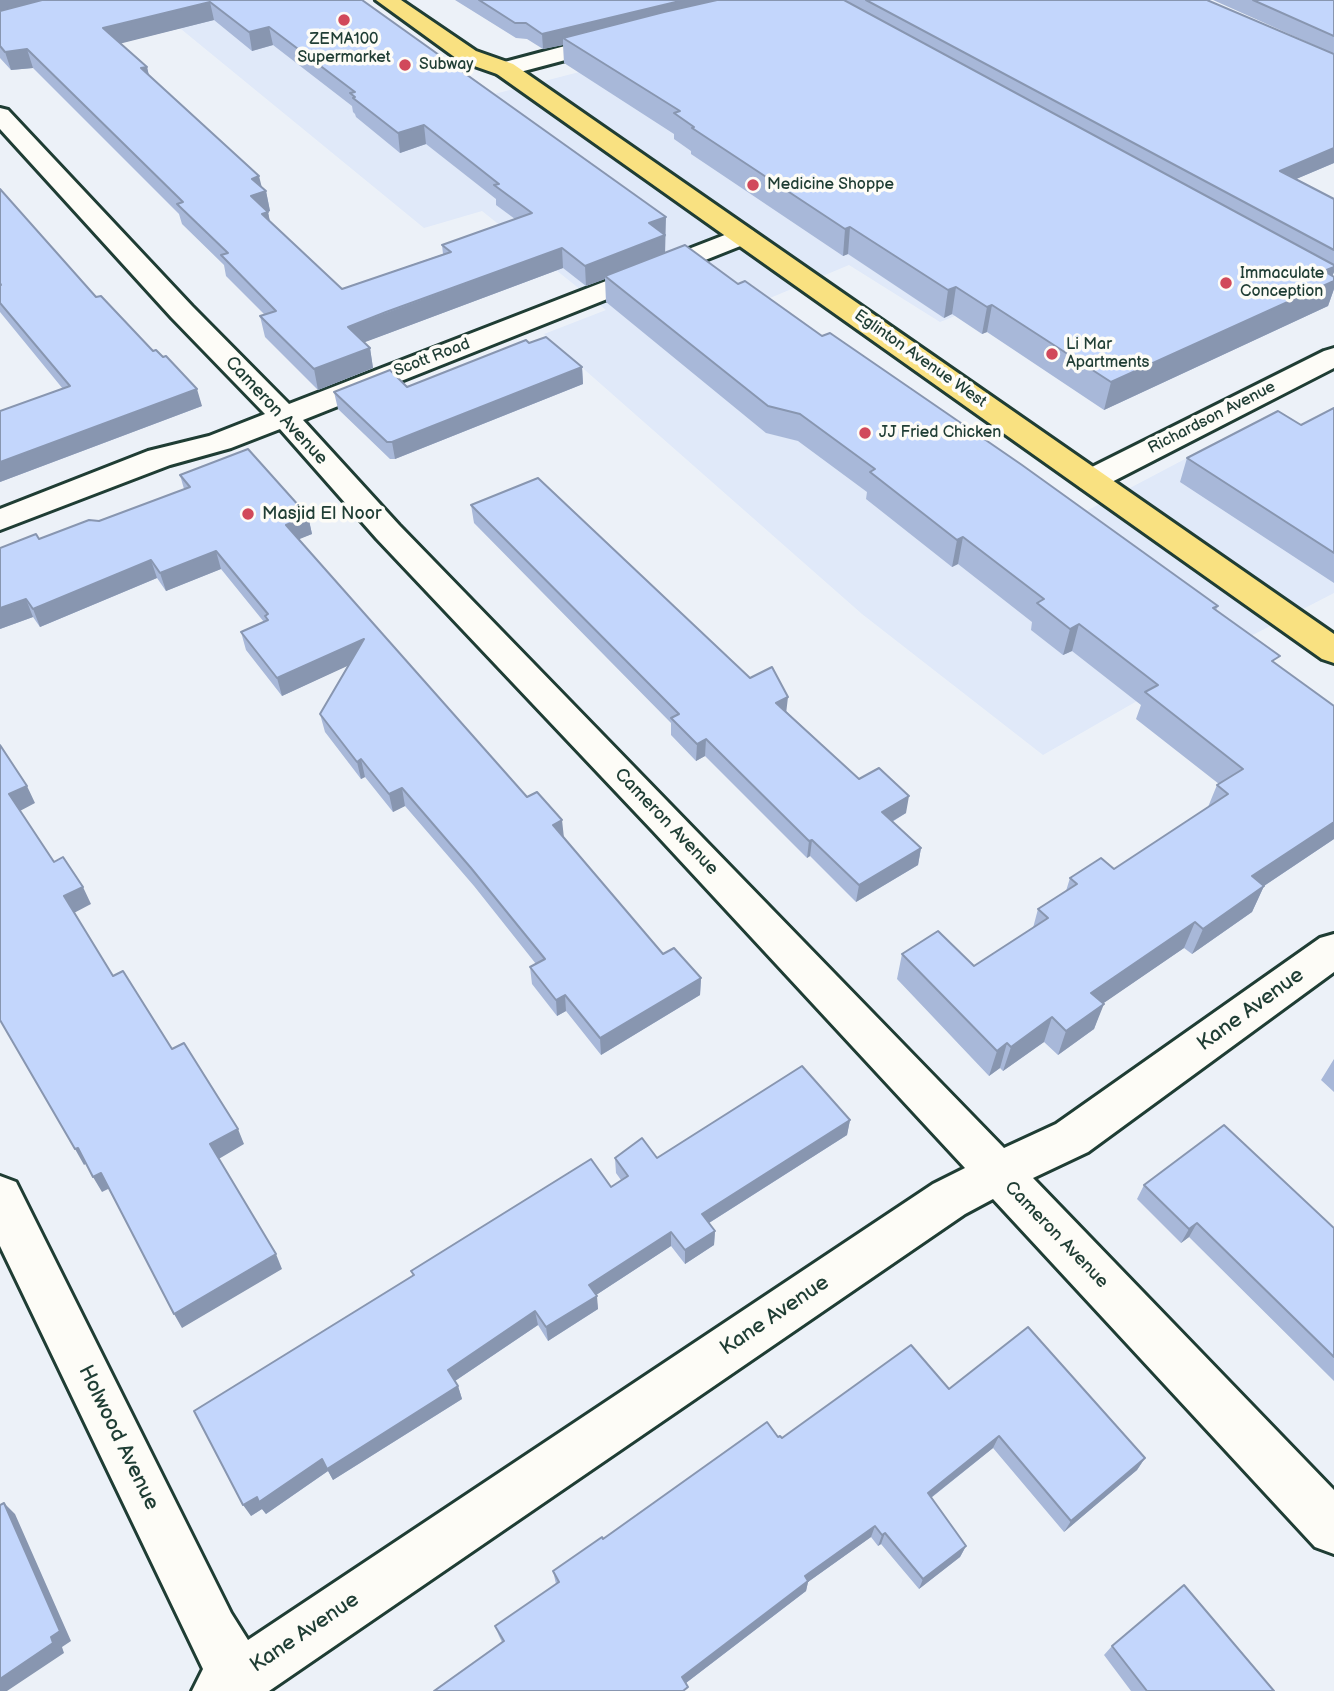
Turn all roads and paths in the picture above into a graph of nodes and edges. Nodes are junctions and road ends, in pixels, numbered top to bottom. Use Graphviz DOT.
graph roads {
  1 [pos="387,0"];
  2 [pos="433,6"];
  3 [pos="635,35"];
  4 [pos="505,69"];
  5 [pos="0,115"];
  6 [pos="744,236"];
  7 [pos="1334,357"];
  8 [pos="284,416"];
  9 [pos="1091,480"];
  10 [pos="0,520"];
  11 [pos="1334,651"];
  12 [pos="1334,950"];
  13 [pos="997,1173"];
  14 [pos="0,1196"];
  15 [pos="1334,1528"];
  16 [pos="230,1684"];
  1 -- 4 [label="main road, Eglinton Avenue West"];
  2 -- 4 [label="main road, Eglinton Avenue West"];
  3 -- 4 [label="street"];
  4 -- 6 [label="main road, Eglinton Avenue West"];
  5 -- 8 [label="street, Cameron Avenue"];
  6 -- 8 [label="street, Scott Road"];
  6 -- 9 [label="main road, Eglinton Avenue West"];
  7 -- 9 [label="street, Richardson Avenue"];
  8 -- 10 [label="street, Scott Road"];
  8 -- 13 [label="street, Cameron Avenue"];
  9 -- 11 [label="main road, Eglinton Avenue West"];
  12 -- 13 [label="street, Kane Avenue"];
  13 -- 15 [label="street, Cameron Avenue"];
  13 -- 16 [label="street, Kane Avenue"];
  14 -- 16 [label="street, Holwood Avenue"];
}
